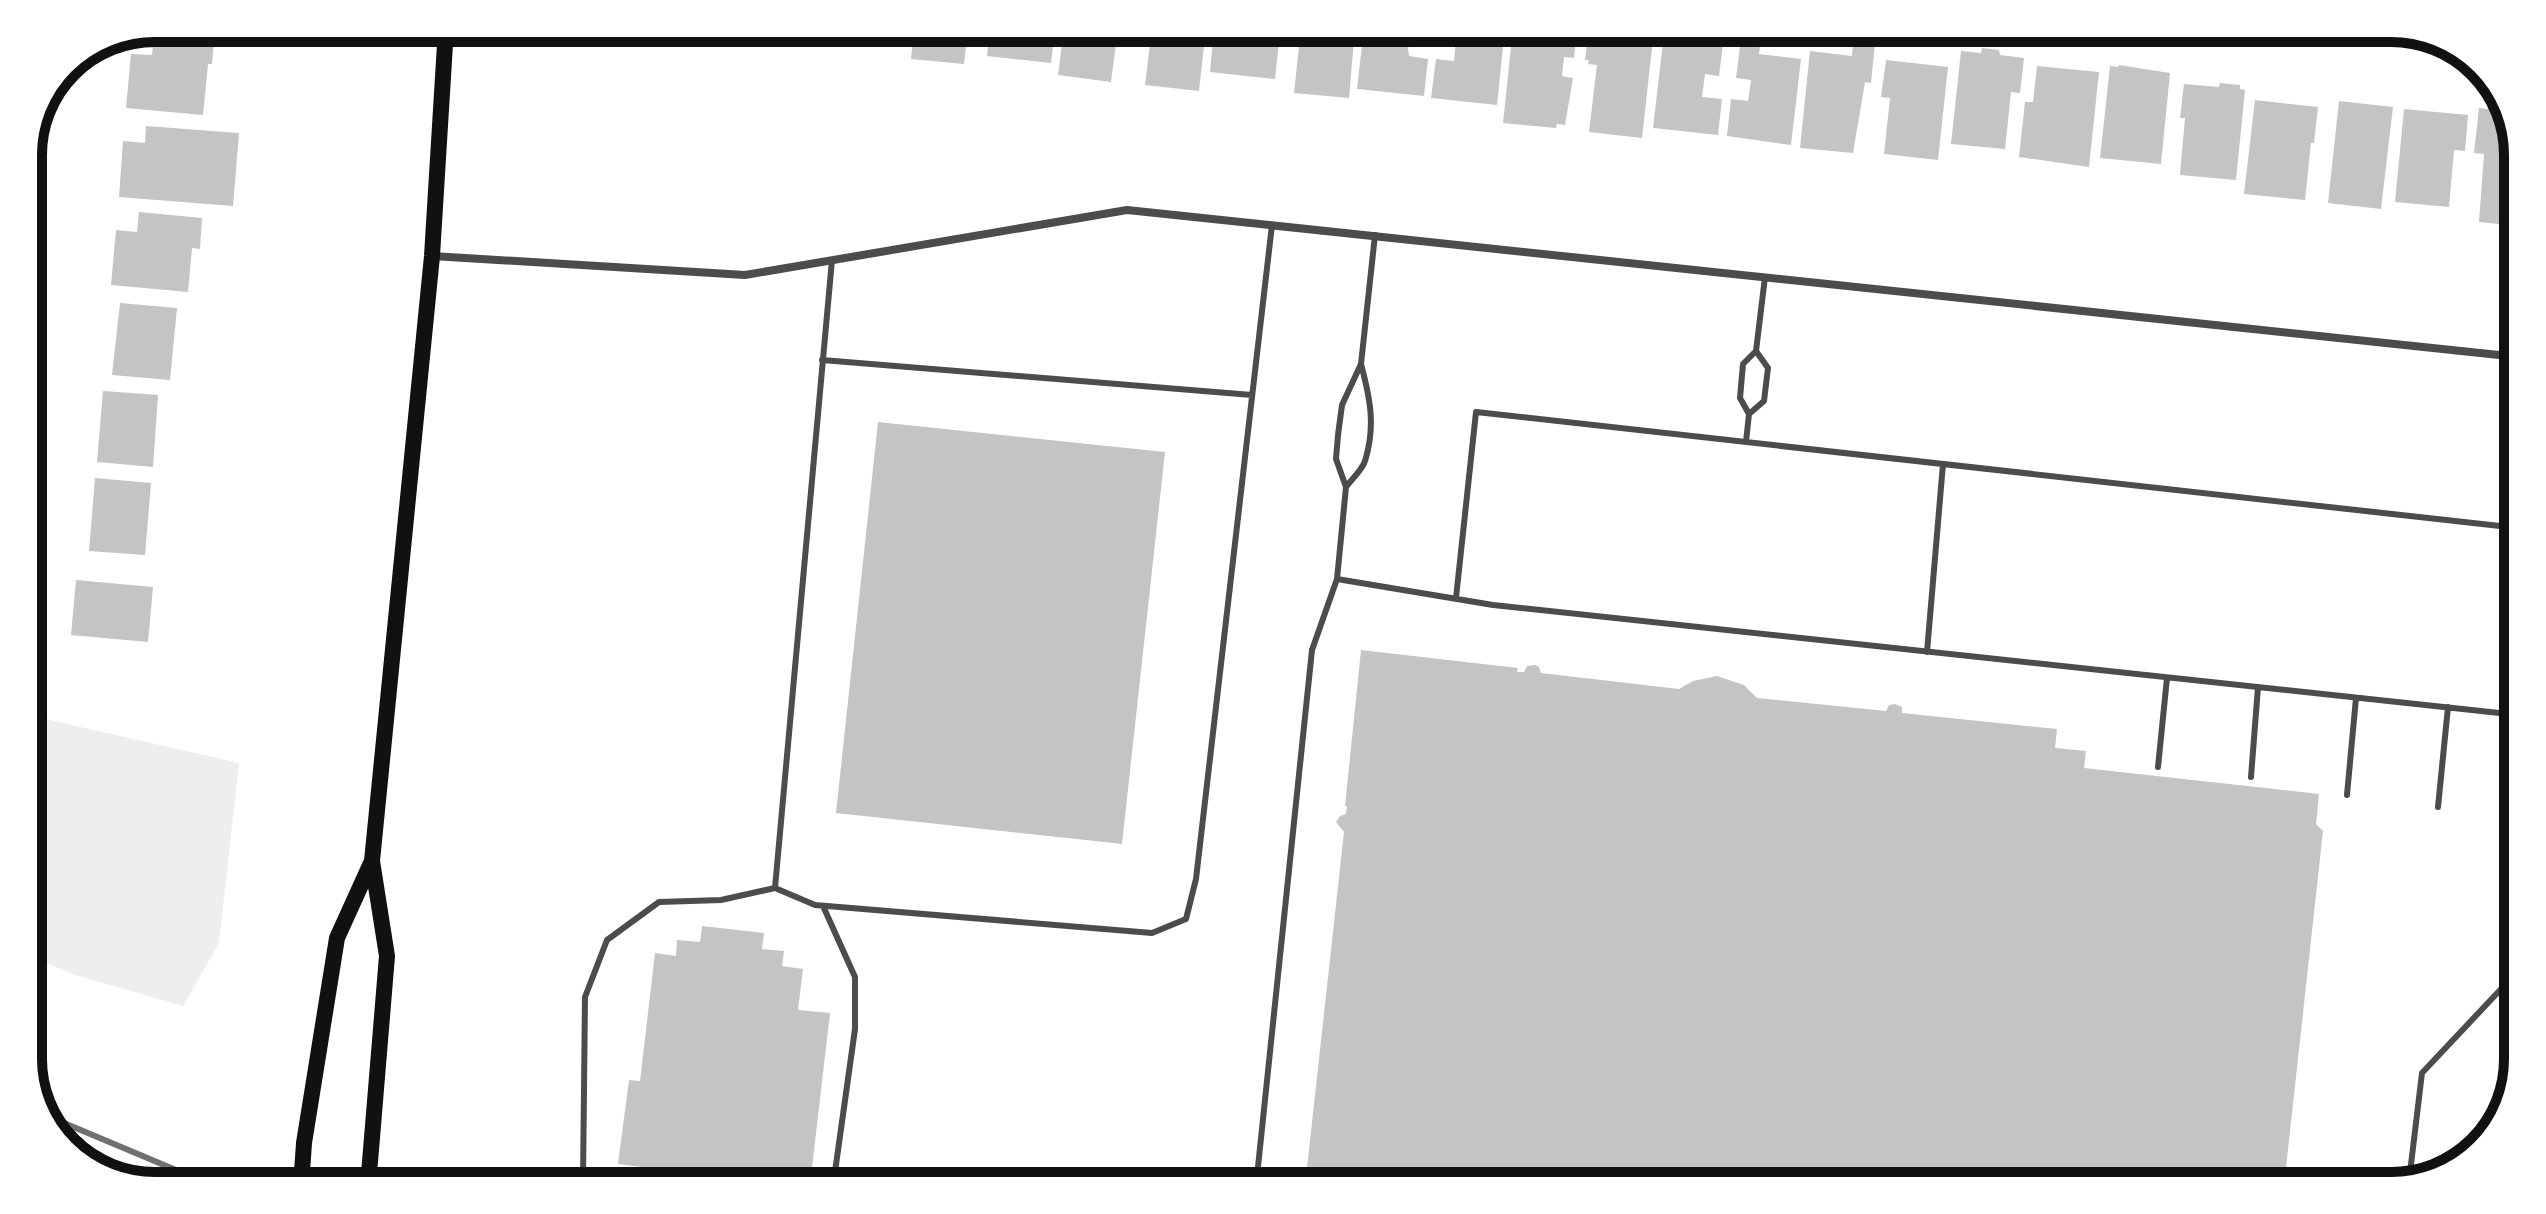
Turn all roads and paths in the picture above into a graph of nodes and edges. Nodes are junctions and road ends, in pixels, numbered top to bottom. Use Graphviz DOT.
graph roads {
  1 [pos="445,42"];
  2 [pos="1272,225"];
  3 [pos="1375,235"];
  4 [pos="432,256"];
  5 [pos="832,260"];
  6 [pos="1765,277"];
  7 [pos="1756,351"];
  8 [pos="2504,356"];
  9 [pos="822,360"];
  10 [pos="1361,364"];
  11 [pos="1252,395"];
  12 [pos="1749,414"];
  13 [pos="1746,442"];
  14 [pos="1943,464"];
  15 [pos="1346,487"];
  16 [pos="2504,526"];
  17 [pos="1337,579"];
  18 [pos="1456,598"];
  19 [pos="1927,652"];
  20 [pos="2167,678"];
  21 [pos="2258,687"];
  22 [pos="2356,698"];
  23 [pos="2448,707"];
  24 [pos="2504,713"];
  25 [pos="2158,767"];
  26 [pos="2251,777"];
  27 [pos="2347,795"];
  28 [pos="2438,807"];
  29 [pos="372,861"];
  30 [pos="775,888"];
  31 [pos="823,906"];
  32 [pos="2504,986"];
  33 [pos="2410,1170"];
  34 [pos="302,1172"];
  35 [pos="369,1172"];
  36 [pos="583,1172"];
  37 [pos="835,1172"];
  38 [pos="1257,1172"];
  1 -- 4 [label="main road"];
  2 -- 3 [label="street"];
  2 -- 5 [label="street"];
  2 -- 11 [label="lane"];
  3 -- 6 [label="street"];
  3 -- 10 [label="lane"];
  4 -- 5 [label="street"];
  4 -- 29 [label="main road"];
  5 -- 9 [label="lane"];
  6 -- 7 [label="lane"];
  6 -- 8 [label="street"];
  7 -- 12 [label="lane"];
  7 -- 12 [label="lane"];
  9 -- 11 [label="lane"];
  9 -- 30 [label="lane"];
  10 -- 15 [label="lane"];
  10 -- 15 [label="lane"];
  11 -- 31 [label="lane"];
  12 -- 13 [label="lane"];
  13 -- 14 [label="lane"];
  13 -- 18 [label="lane"];
  14 -- 16 [label="lane"];
  14 -- 19 [label="lane"];
  15 -- 17 [label="lane"];
  17 -- 18 [label="lane"];
  17 -- 38 [label="lane"];
  18 -- 19 [label="lane"];
  19 -- 20 [label="lane"];
  20 -- 21 [label="lane"];
  20 -- 25 [label="lane"];
  21 -- 22 [label="lane"];
  21 -- 26 [label="lane"];
  22 -- 23 [label="lane"];
  22 -- 27 [label="lane"];
  23 -- 24 [label="lane"];
  23 -- 28 [label="lane"];
  29 -- 34 [label="main road"];
  29 -- 35 [label="main road"];
  30 -- 31 [label="lane"];
  30 -- 36 [label="lane"];
  31 -- 37 [label="lane"];
  32 -- 33 [label="lane"];
}
